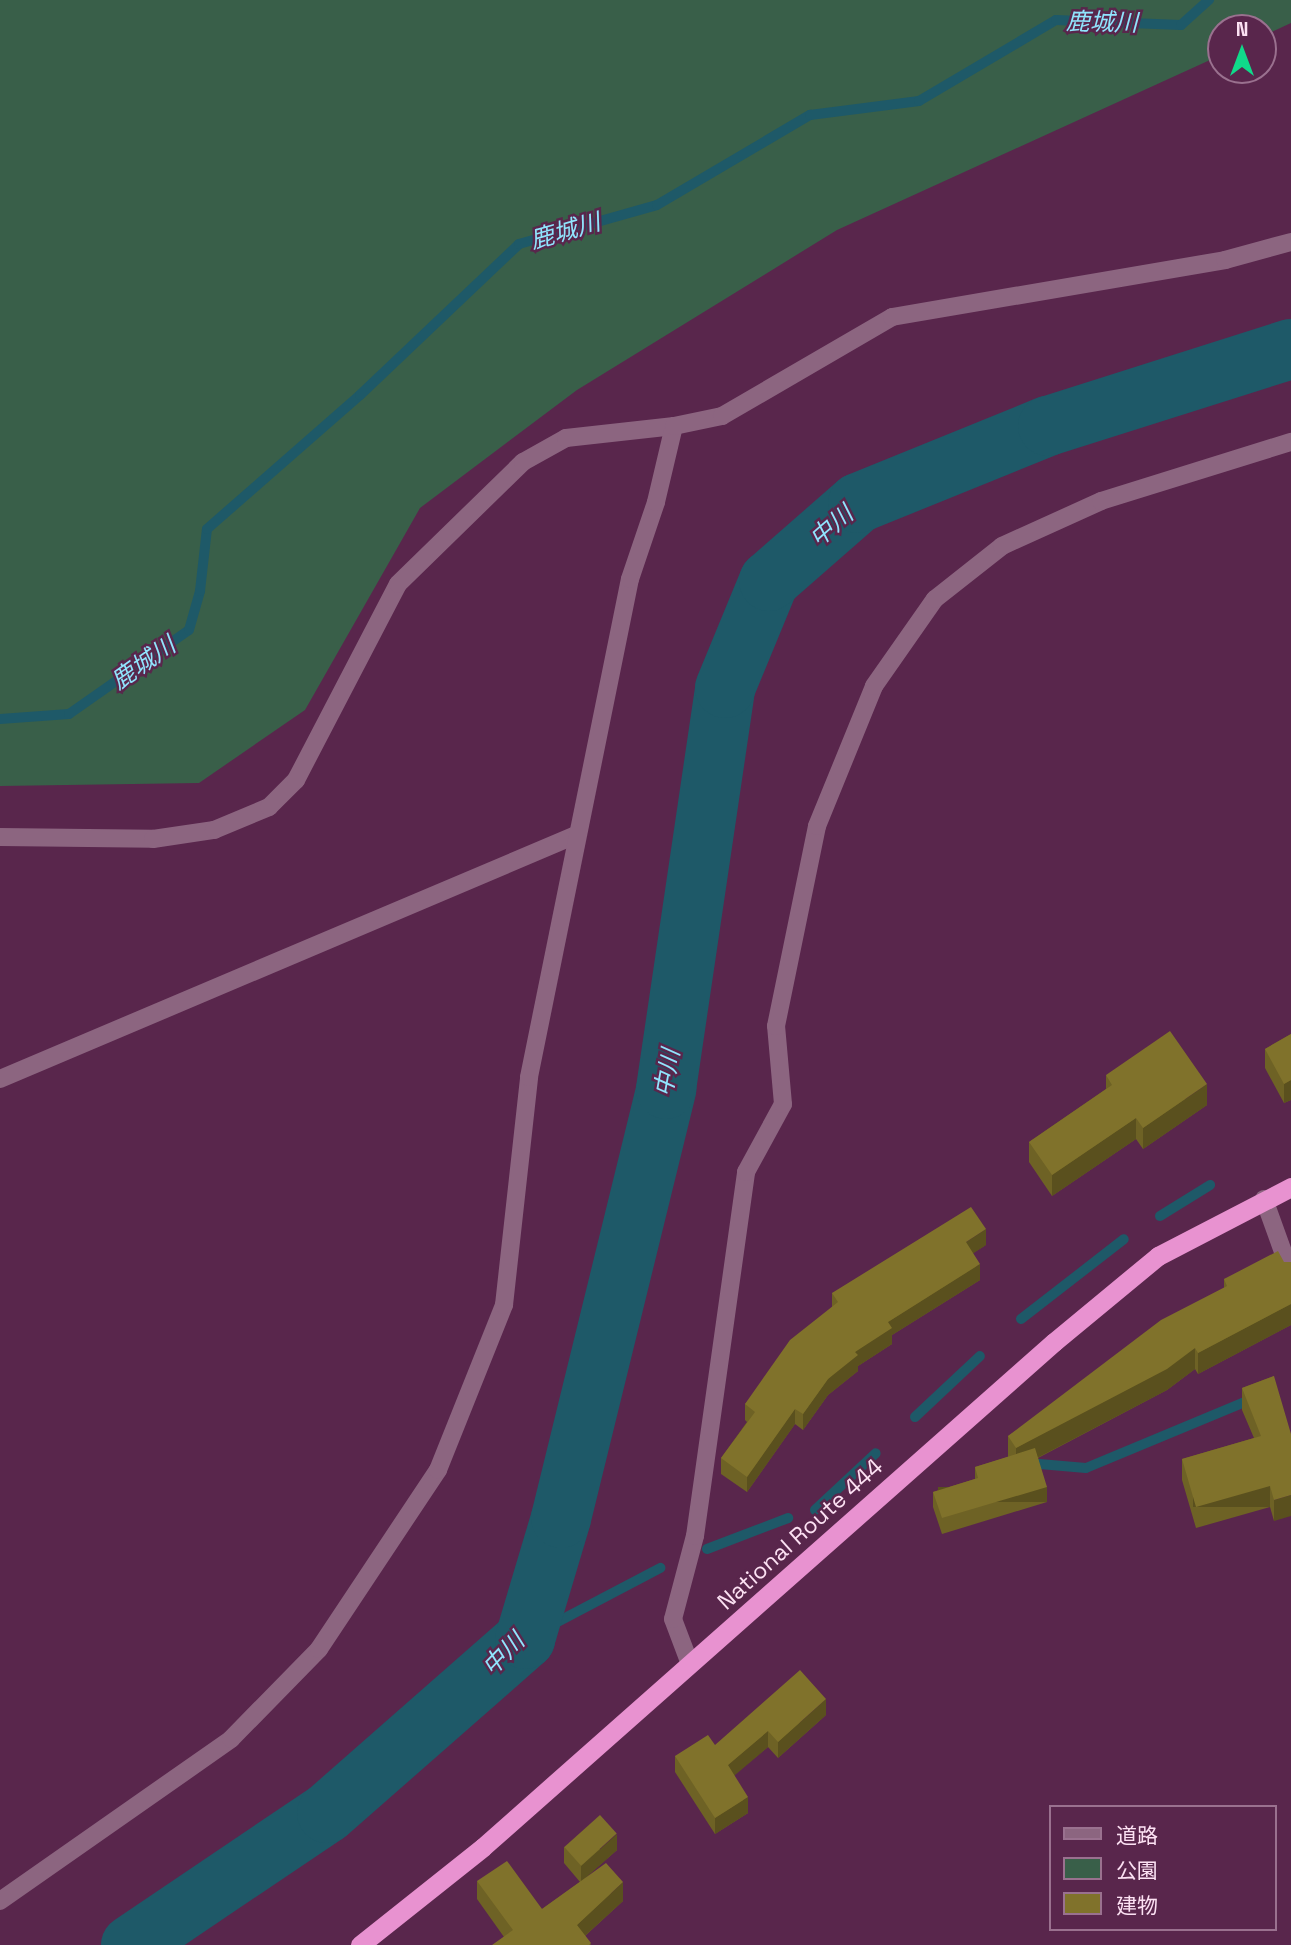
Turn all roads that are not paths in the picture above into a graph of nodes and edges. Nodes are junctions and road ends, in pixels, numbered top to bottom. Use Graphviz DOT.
graph roads {
  1 [pos="1291,242"];
  2 [pos="674,426"];
  3 [pos="1291,443"];
  4 [pos="576,835"];
  5 [pos="0,837"];
  6 [pos="0,1079"];
  7 [pos="1291,1187"];
  8 [pos="1264,1199"];
  9 [pos="1291,1273"];
  10 [pos="690,1664"];
  11 [pos="0,1901"];
  12 [pos="360,1945"];
  1 -- 2 [label="street"];
  2 -- 4 [label="street"];
  2 -- 5 [label="street"];
  3 -- 10 [label="street"];
  4 -- 6 [label="street"];
  4 -- 11 [label="street"];
  7 -- 8 [label="highway, National Route 444"];
  8 -- 9 [label="street"];
  8 -- 10 [label="highway, National Route 444"];
  10 -- 12 [label="highway, National Route 444"];
}
